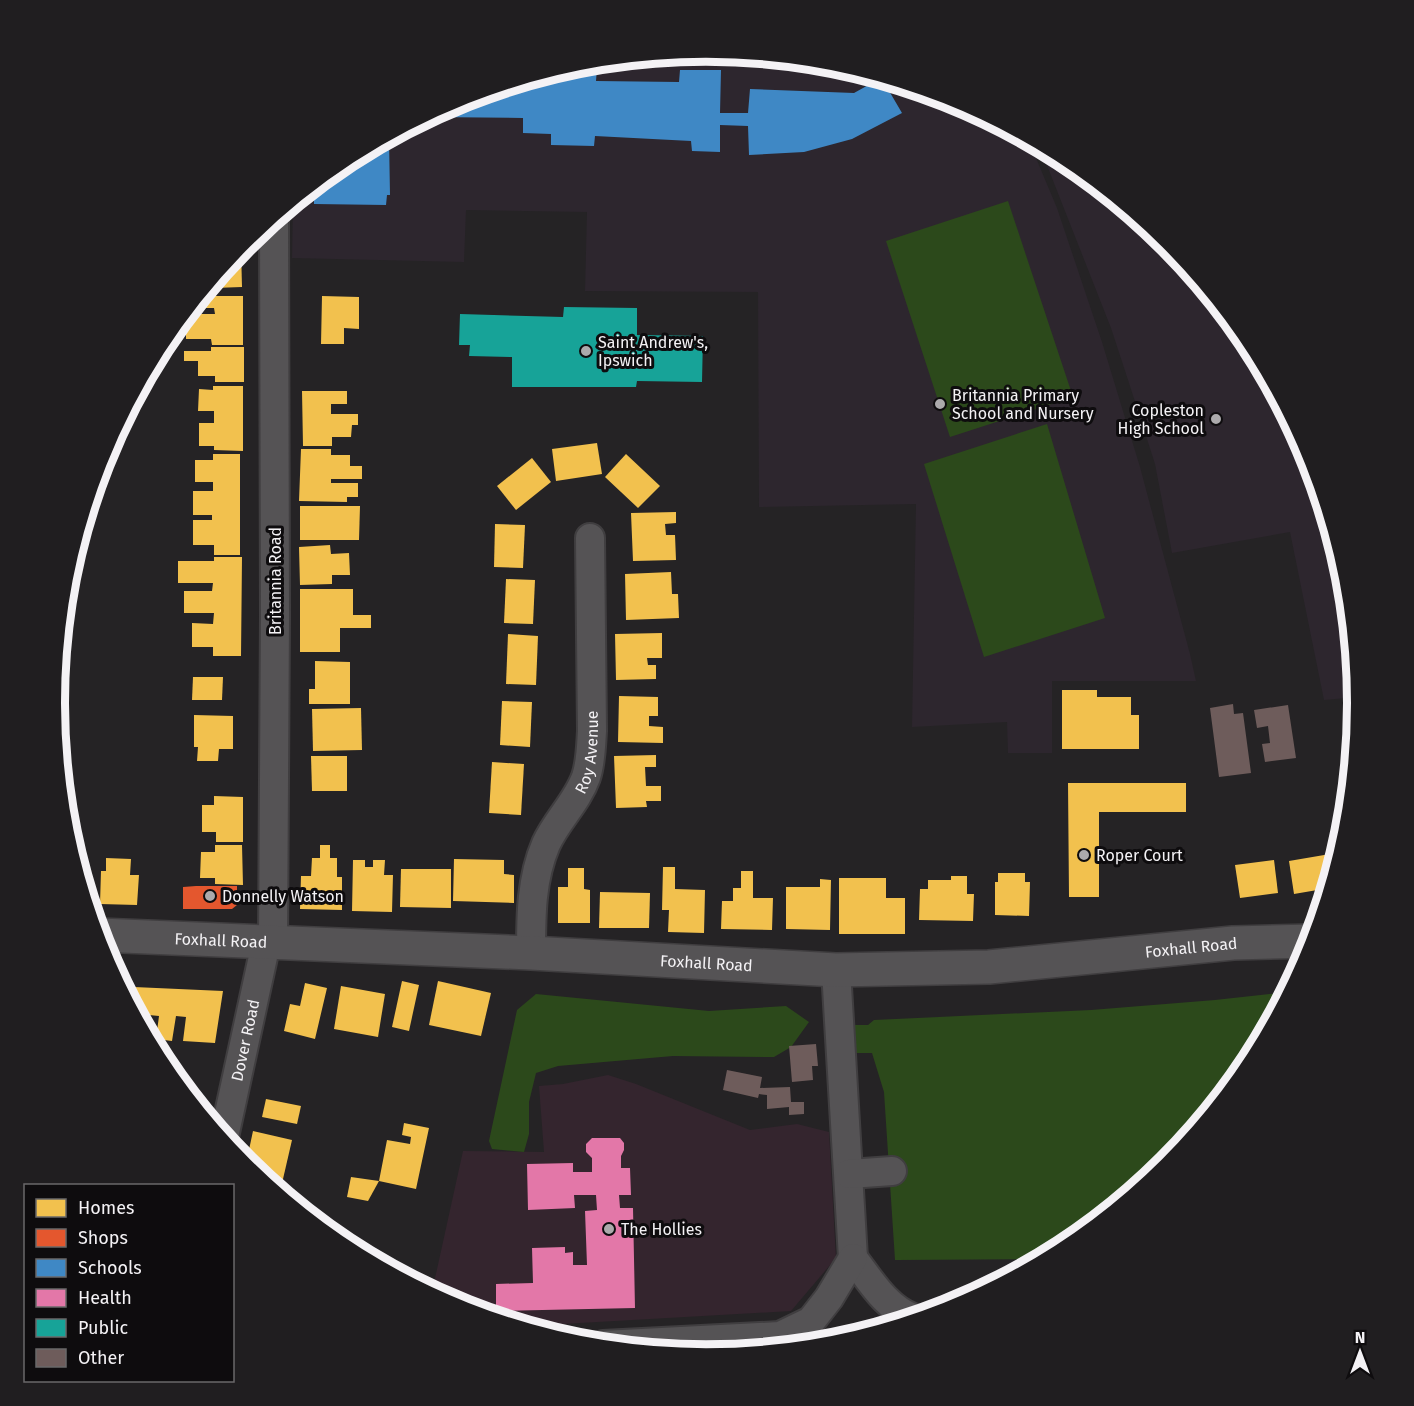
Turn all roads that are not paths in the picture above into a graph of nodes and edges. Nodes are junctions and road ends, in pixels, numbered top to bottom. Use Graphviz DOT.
graph roads {
  1 [pos="274,230"];
  2 [pos="590,538"];
  3 [pos="110,936"];
  4 [pos="1302,941"];
  5 [pos="269,944"];
  6 [pos="531,953"];
  7 [pos="836,970"];
  8 [pos="226,1127"];
  9 [pos="892,1171"];
  10 [pos="849,1174"];
  11 [pos="854,1258"];
  12 [pos="902,1314"];
  13 [pos="657,1342"];
  1 -- 5 [label="street, Britannia Road"];
  2 -- 6 [label="street, Roy Avenue"];
  3 -- 5 [label="street, Foxhall Road"];
  4 -- 7 [label="street, Foxhall Road"];
  5 -- 6 [label="street, Foxhall Road"];
  5 -- 8 [label="street, Dover Road"];
  6 -- 7 [label="street, Foxhall Road"];
  7 -- 10 [label="street"];
  9 -- 10 [label="street"];
  10 -- 11 [label="street"];
  11 -- 12 [label="street"];
  11 -- 13 [label="street"];
}
